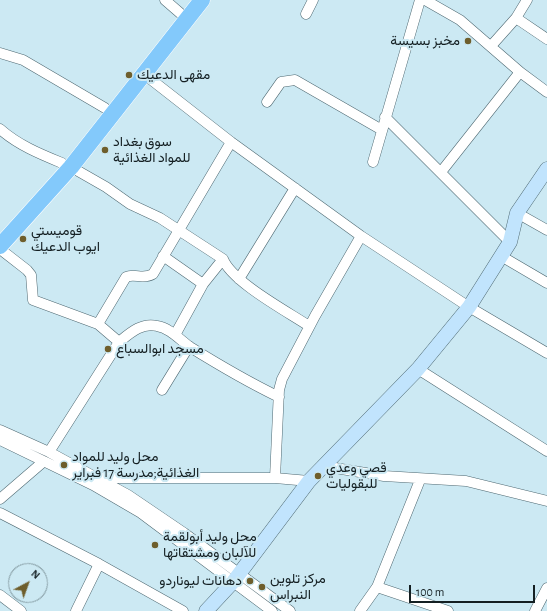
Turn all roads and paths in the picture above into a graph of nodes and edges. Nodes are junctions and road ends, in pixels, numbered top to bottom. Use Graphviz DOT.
graph roads {
  1 [pos="165,0"];
  2 [pos="190,0"];
  3 [pos="202,0"];
  4 [pos="313,0"];
  5 [pos="420,0"];
  6 [pos="527,0"];
  7 [pos="430,1"];
  8 [pos="180,13"];
  9 [pos="306,14"];
  10 [pos="516,18"];
  11 [pos="547,39"];
  12 [pos="491,46"];
  13 [pos="0,53"];
  14 [pos="520,72"];
  15 [pos="144,74"];
  16 [pos="547,92"];
  17 [pos="267,102"];
  18 [pos="106,108"];
  19 [pos="385,117"];
  20 [pos="0,129"];
  21 [pos="382,130"];
  22 [pos="231,142"];
  23 [pos="373,162"];
  24 [pos="67,165"];
  25 [pos="547,169"];
  26 [pos="441,172"];
  27 [pos="295,188"];
  28 [pos="517,214"];
  29 [pos="179,230"];
  30 [pos="547,230"];
  31 [pos="0,234"];
  32 [pos="361,236"];
  33 [pos="510,242"];
  34 [pos="0,248"];
  35 [pos="163,256"];
  36 [pos="501,256"];
  37 [pos="223,259"];
  38 [pos="239,279"];
  39 [pos="547,283"];
  40 [pos="203,284"];
  41 [pos="469,307"];
  42 [pos="98,324"];
  43 [pos="309,326"];
  44 [pos="175,335"];
  45 [pos="119,342"];
  46 [pos="189,346"];
  47 [pos="547,353"];
  48 [pos="418,369"];
  49 [pos="162,390"];
  50 [pos="279,397"];
  51 [pos="0,430"];
  52 [pos="0,440"];
  53 [pos="49,452"];
  54 [pos="547,452"];
  55 [pos="43,462"];
  56 [pos="323,466"];
  57 [pos="96,478"];
  58 [pos="275,478"];
  59 [pos="420,480"];
  60 [pos="309,481"];
  61 [pos="0,499"];
  62 [pos="547,502"];
  63 [pos="0,513"];
  64 [pos="99,564"];
  65 [pos="236,578"];
  66 [pos="377,587"];
  67 [pos="547,588"];
  68 [pos="0,595"];
  69 [pos="21,611"];
  70 [pos="76,611"];
  71 [pos="184,611"];
  72 [pos="206,611"];
  73 [pos="272,611"];
  74 [pos="290,611"];
  75 [pos="360,611"];
  76 [pos="448,611"];
  77 [pos="535,611"];
  1 -- 8 [label="street"];
  2 -- 8 [label="main road"];
  3 -- 15 [label="main road"];
  4 -- 9 [label="street"];
  5 -- 19 [label="street"];
  6 -- 10 [label="street"];
  7 -- 12 [label="street"];
  8 -- 18 [label="main road"];
  10 -- 11 [label="street"];
  10 -- 12 [label="street"];
  12 -- 14 [label="street"];
  13 -- 18 [label="street"];
  14 -- 16 [label="street"];
  14 -- 26 [label="street"];
  15 -- 22 [label="street"];
  15 -- 24 [label="main road"];
  17 -- 21 [label="street"];
  18 -- 24 [label="main road"];
  19 -- 21 [label="street"];
  19 -- 26 [label="street"];
  20 -- 24 [label="street"];
  21 -- 23 [label="street"];
  22 -- 27 [label="street"];
  22 -- 29 [label="street"];
  24 -- 29 [label="street"];
  24 -- 31 [label="main road"];
  24 -- 34 [label="main road"];
  25 -- 28 [label="street"];
  26 -- 33 [label="street"];
  27 -- 32 [label="street"];
  27 -- 38 [label="street"];
  28 -- 30 [label="street"];
  28 -- 33 [label="street"];
  29 -- 35 [label="street"];
  29 -- 37 [label="street"];
  32 -- 41 [label="street"];
  32 -- 43 [label="street"];
  33 -- 36 [label="street"];
  34 -- 42 [label="street"];
  35 -- 40 [label="street"];
  35 -- 42 [label="street"];
  36 -- 39 [label="street"];
  36 -- 41 [label="street"];
  37 -- 38 [label="street"];
  37 -- 40 [label="street"];
  38 -- 43 [label="street"];
  40 -- 44 [label="street"];
  41 -- 47 [label="street"];
  41 -- 48 [label="street"];
  42 -- 45 [label="street"];
  43 -- 50 [label="street"];
  44 -- 45 [label="street"];
  44 -- 46 [label="street"];
  45 -- 53 [label="street"];
  46 -- 49 [label="street"];
  46 -- 50 [label="street"];
  48 -- 54 [label="street"];
  48 -- 56 [label="street"];
  50 -- 58 [label="street"];
  51 -- 53 [label="street"];
  52 -- 55 [label="street"];
  53 -- 57 [label="street"];
  55 -- 61 [label="street"];
  55 -- 65 [label="street"];
  56 -- 59 [label="street"];
  56 -- 60 [label="street"];
  57 -- 58 [label="street"];
  57 -- 65 [label="street"];
  58 -- 60 [label="street"];
  59 -- 62 [label="street"];
  59 -- 66 [label="street"];
  60 -- 65 [label="street"];
  63 -- 64 [label="street"];
  64 -- 70 [label="street"];
  64 -- 71 [label="street"];
  65 -- 72 [label="street"];
  65 -- 73 [label="street"];
  65 -- 74 [label="street"];
  66 -- 75 [label="street"];
  66 -- 76 [label="street"];
  67 -- 77 [label="street"];
  68 -- 69 [label="street"];
}
